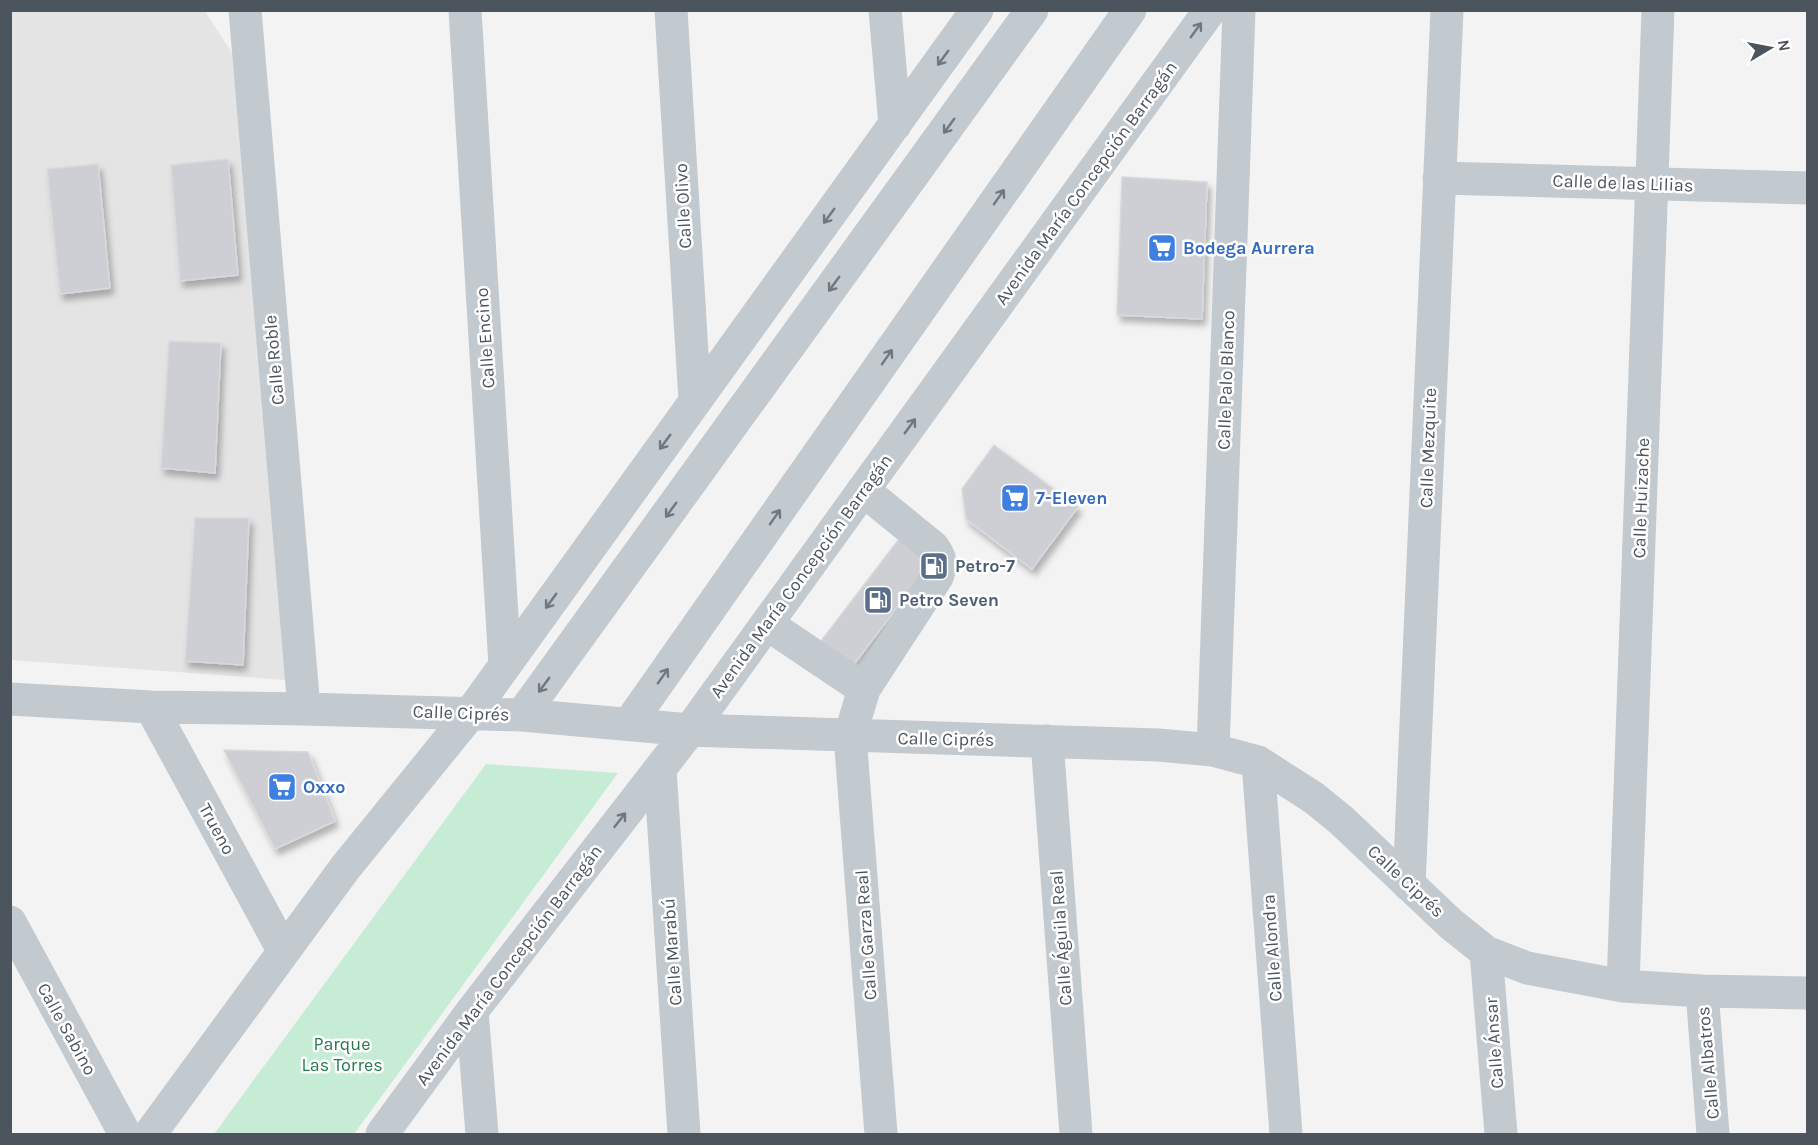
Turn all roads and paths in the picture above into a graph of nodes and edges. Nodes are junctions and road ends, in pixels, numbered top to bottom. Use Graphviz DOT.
graph roads {
  1 [pos="245,10"];
  2 [pos="465,10"];
  3 [pos="671,10"];
  4 [pos="885,10"];
  5 [pos="976,10"];
  6 [pos="1032,10"];
  7 [pos="1130,10"];
  8 [pos="1210,10"];
  9 [pos="1239,10"];
  10 [pos="1447,10"];
  11 [pos="1658,10"];
  12 [pos="895,125"];
  13 [pos="1439,178"];
  14 [pos="1652,184"];
  15 [pos="1808,188"];
  16 [pos="694,401"];
  17 [pos="863,490"];
  18 [pos="767,624"];
  19 [pos="505,665"];
  20 [pos="864,688"];
  21 [pos="10,699"];
  22 [pos="151,707"];
  23 [pos="304,709"];
  24 [pos="470,714"];
  25 [pos="522,715"];
  26 [pos="629,724"];
  27 [pos="690,730"];
  28 [pos="850,736"];
  29 [pos="1047,741"];
  30 [pos="1213,750"];
  31 [pos="1258,762"];
  32 [pos="660,769"];
  33 [pos="1409,885"];
  34 [pos="10,922"];
  35 [pos="284,950"];
  36 [pos="1486,952"];
  37 [pos="1623,986"];
  38 [pos="1702,992"];
  39 [pos="1808,993"];
  40 [pos="472,1011"];
  41 [pos="124,1134"];
  42 [pos="150,1134"];
  43 [pos="382,1134"];
  44 [pos="482,1134"];
  45 [pos="684,1134"];
  46 [pos="881,1134"];
  47 [pos="1076,1134"];
  48 [pos="1286,1134"];
  49 [pos="1501,1134"];
  50 [pos="1713,1134"];
  1 -- 23 [label="street, Calle Roble"];
  2 -- 19 [label="street, Calle Encino"];
  3 -- 16 [label="street, Calle Olivo"];
  4 -- 12 [label="street"];
  5 -- 12 [label="street, one-way"];
  6 -- 25 [label="street, one-way"];
  26 -- 7 [label="street, one-way"];
  17 -- 8 [label="street, Avenida María Concepción Barragán, one-way"];
  9 -- 30 [label="street, Calle Palo Blanco"];
  10 -- 13 [label="street, Calle Mezquite"];
  11 -- 14 [label="street, Calle Huizache"];
  12 -- 16 [label="street, one-way"];
  13 -- 14 [label="street, Calle de las Lilias"];
  13 -- 33 [label="street, Calle Mezquite"];
  14 -- 15 [label="street, Calle de las Lilias"];
  14 -- 37 [label="street, Calle Huizache"];
  16 -- 19 [label="street, one-way"];
  17 -- 18 [label="street, Avenida María Concepción Barragán"];
  17 -- 20 [label="street"];
  18 -- 20 [label="street"];
  18 -- 27 [label="street, Avenida María Concepción Barragán"];
  19 -- 24 [label="street"];
  20 -- 28 [label="street"];
  21 -- 22 [label="street, Calle Ciprés"];
  22 -- 23 [label="street, Calle Ciprés"];
  22 -- 35 [label="street, Trueno"];
  23 -- 24 [label="street, Calle Ciprés"];
  24 -- 25 [label="street, Calle Ciprés"];
  24 -- 35 [label="street"];
  25 -- 26 [label="street, Calle Ciprés"];
  26 -- 27 [label="street, Calle Ciprés"];
  27 -- 28 [label="street, Calle Ciprés"];
  27 -- 32 [label="street, Avenida María Concepción Barragán"];
  28 -- 29 [label="street, Calle Ciprés"];
  28 -- 46 [label="street, Calle Garza Real"];
  29 -- 30 [label="street, Calle Ciprés"];
  29 -- 47 [label="street, Calle Águila Real"];
  30 -- 31 [label="street, Calle Ciprés"];
  31 -- 33 [label="street, Calle Ciprés"];
  31 -- 48 [label="street, Calle Alondra"];
  40 -- 32 [label="street, Avenida María Concepción Barragán, one-way"];
  32 -- 45 [label="street, Calle Marabú"];
  33 -- 36 [label="street, Calle Ciprés"];
  34 -- 41 [label="street, Calle Sabino"];
  35 -- 42 [label="street"];
  36 -- 37 [label="street, Calle Ciprés"];
  36 -- 49 [label="street, Calle Ánsar"];
  37 -- 38 [label="street, Calle Ciprés"];
  38 -- 39 [label="street, Calle Ciprés"];
  38 -- 50 [label="street, Calle Albatros"];
  40 -- 43 [label="street, Avenida María Concepción Barragán"];
  40 -- 44 [label="street"];
}
